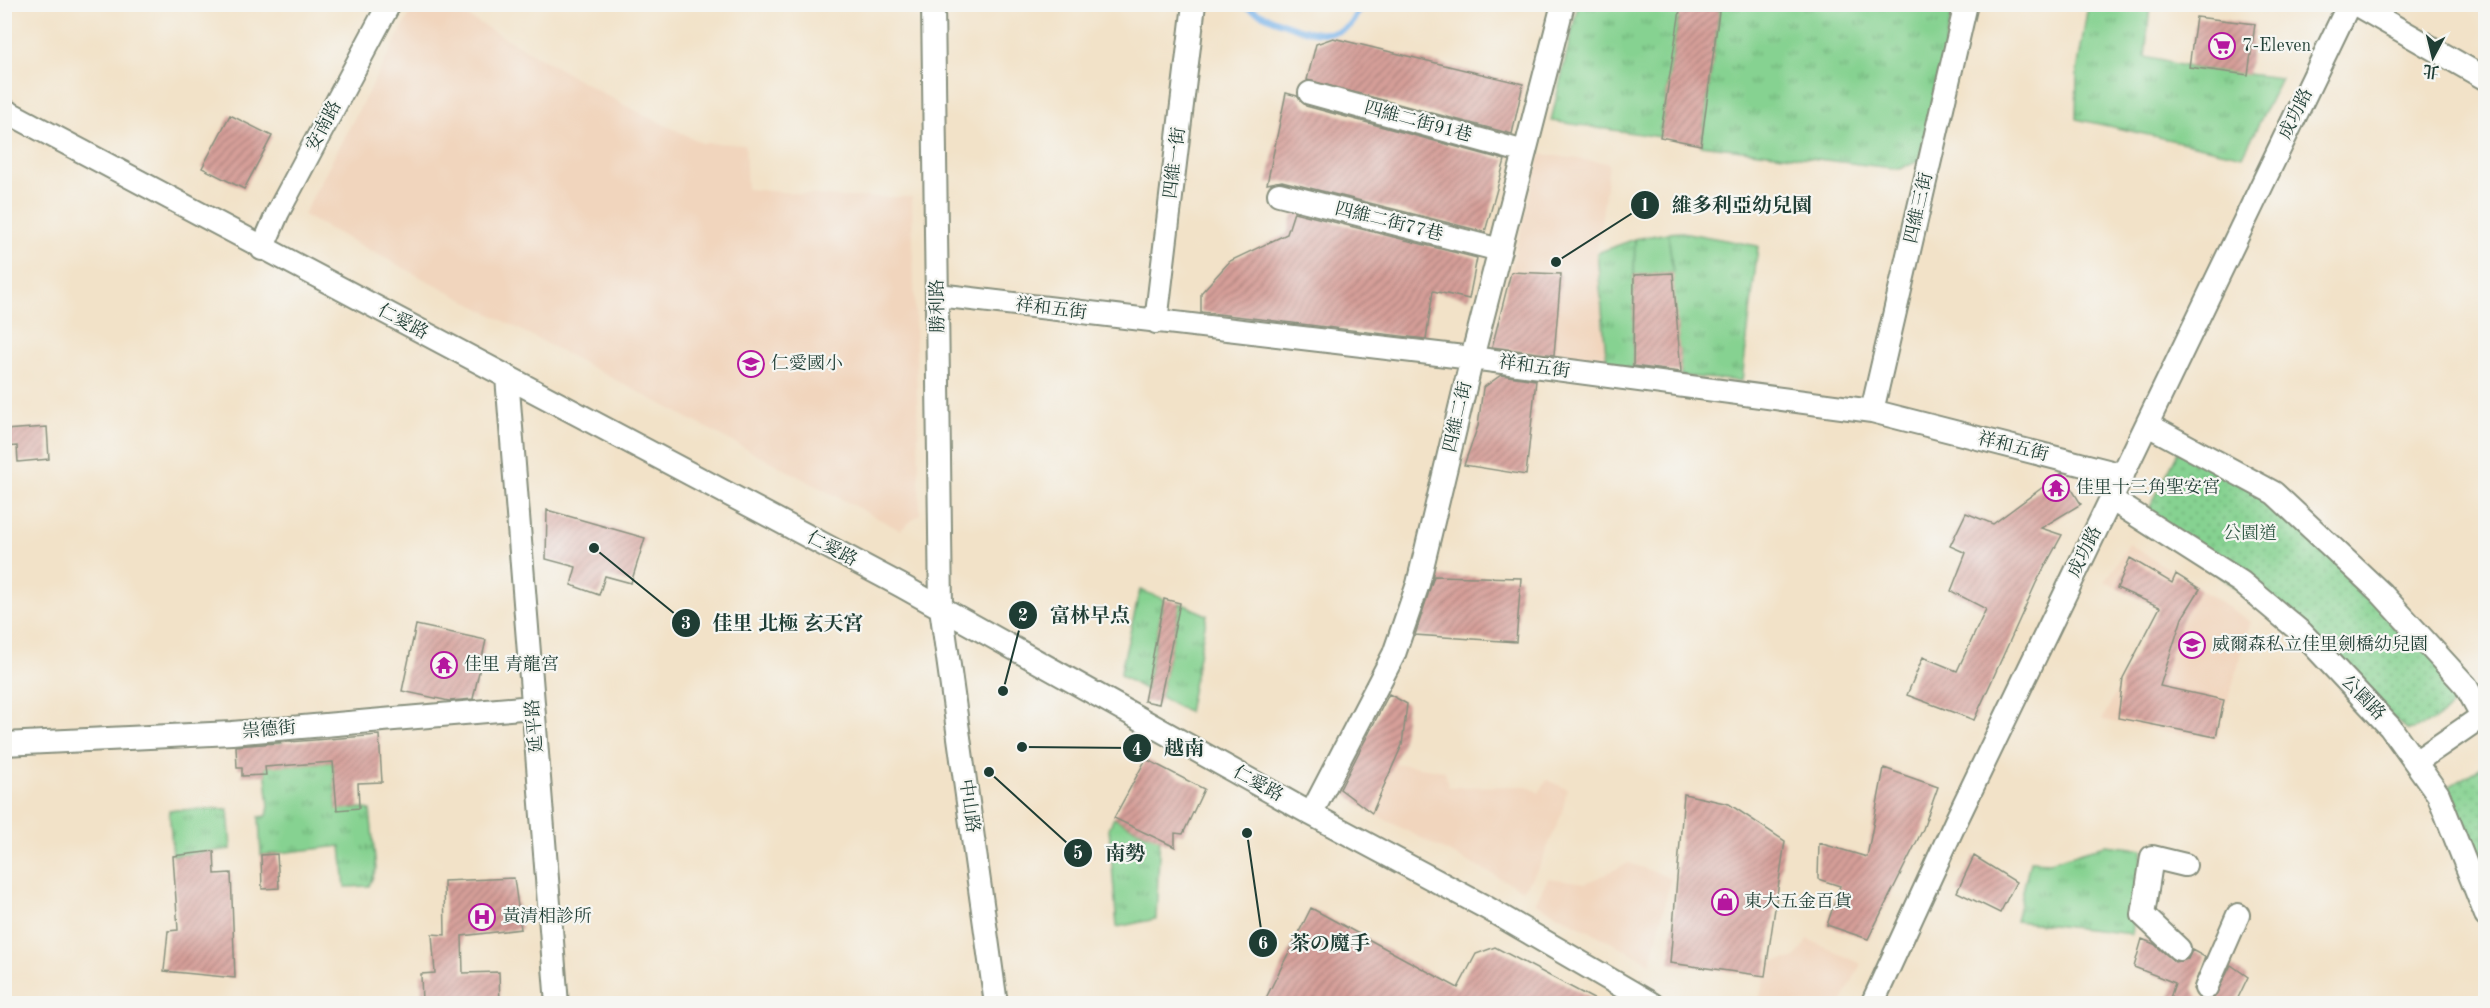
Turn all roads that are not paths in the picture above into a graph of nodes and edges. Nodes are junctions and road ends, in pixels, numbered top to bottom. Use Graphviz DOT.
graph roads {
  1 [pos="389,4"];
  2 [pos="933,4"];
  3 [pos="1194,4"];
  4 [pos="1563,4"];
  5 [pos="1966,4"];
  6 [pos="2349,4"];
  7 [pos="2355,4"];
  8 [pos="2486,79"];
  9 [pos="1310,93"];
  10 [pos="4,110"];
  11 [pos="1525,152"];
  12 [pos="1279,194"];
  13 [pos="262,249"];
  14 [pos="1500,250"];
  15 [pos="939,295"];
  16 [pos="1156,322"];
  17 [pos="1472,358"];
  18 [pos="507,377"];
  19 [pos="1872,411"];
  20 [pos="2148,425"];
  21 [pos="2123,475"];
  22 [pos="2111,499"];
  23 [pos="941,608"];
  24 [pos="533,707"];
  25 [pos="2483,720"];
  26 [pos="4,744"];
  27 [pos="2417,761"];
  28 [pos="1311,814"];
  29 [pos="2185,866"];
  30 [pos="2238,915"];
  31 [pos="2486,915"];
  32 [pos="2180,949"];
  33 [pos="2206,988"];
  34 [pos="557,1004"];
  35 [pos="996,1004"];
  36 [pos="1652,1004"];
  37 [pos="1872,1004"];
  1 -- 13 [label="street, 安南路"];
  2 -- 15 [label="street, 勝利路"];
  3 -- 16 [label="street, 四維一街"];
  4 -- 11 [label="street, 四維二街"];
  5 -- 19 [label="street, 四維三街"];
  6 -- 20 [label="street, 成功路"];
  7 -- 8 [label="street"];
  9 -- 11 [label="street, 四維二街91巷"];
  10 -- 13 [label="street, 仁愛路"];
  11 -- 14 [label="street, 四維二街"];
  12 -- 14 [label="street, 四維二街77巷"];
  13 -- 18 [label="street, 仁愛路"];
  14 -- 17 [label="street, 四維二街"];
  15 -- 16 [label="street, 祥和五街"];
  15 -- 23 [label="street, 勝利路"];
  16 -- 17 [label="street, 祥和五街"];
  17 -- 19 [label="street, 祥和五街"];
  17 -- 28 [label="street, 四維二街"];
  18 -- 23 [label="street, 仁愛路"];
  18 -- 24 [label="street, 延平路"];
  19 -- 21 [label="street, 祥和五街"];
  20 -- 21 [label="street, 成功路"];
  20 -- 25 [label="street"];
  21 -- 22 [label="street, 成功路"];
  22 -- 27 [label="street, 公園路"];
  22 -- 37 [label="street, 成功路"];
  23 -- 28 [label="street, 仁愛路"];
  23 -- 35 [label="street, 中山路"];
  24 -- 26 [label="street, 祟德街"];
  24 -- 34 [label="street, 延平路"];
  25 -- 27 [label="street"];
  27 -- 31 [label="street, 公園路"];
  28 -- 36 [label="street, 仁愛路"];
  29 -- 32 [label="street"];
  30 -- 33 [label="street"];
}
